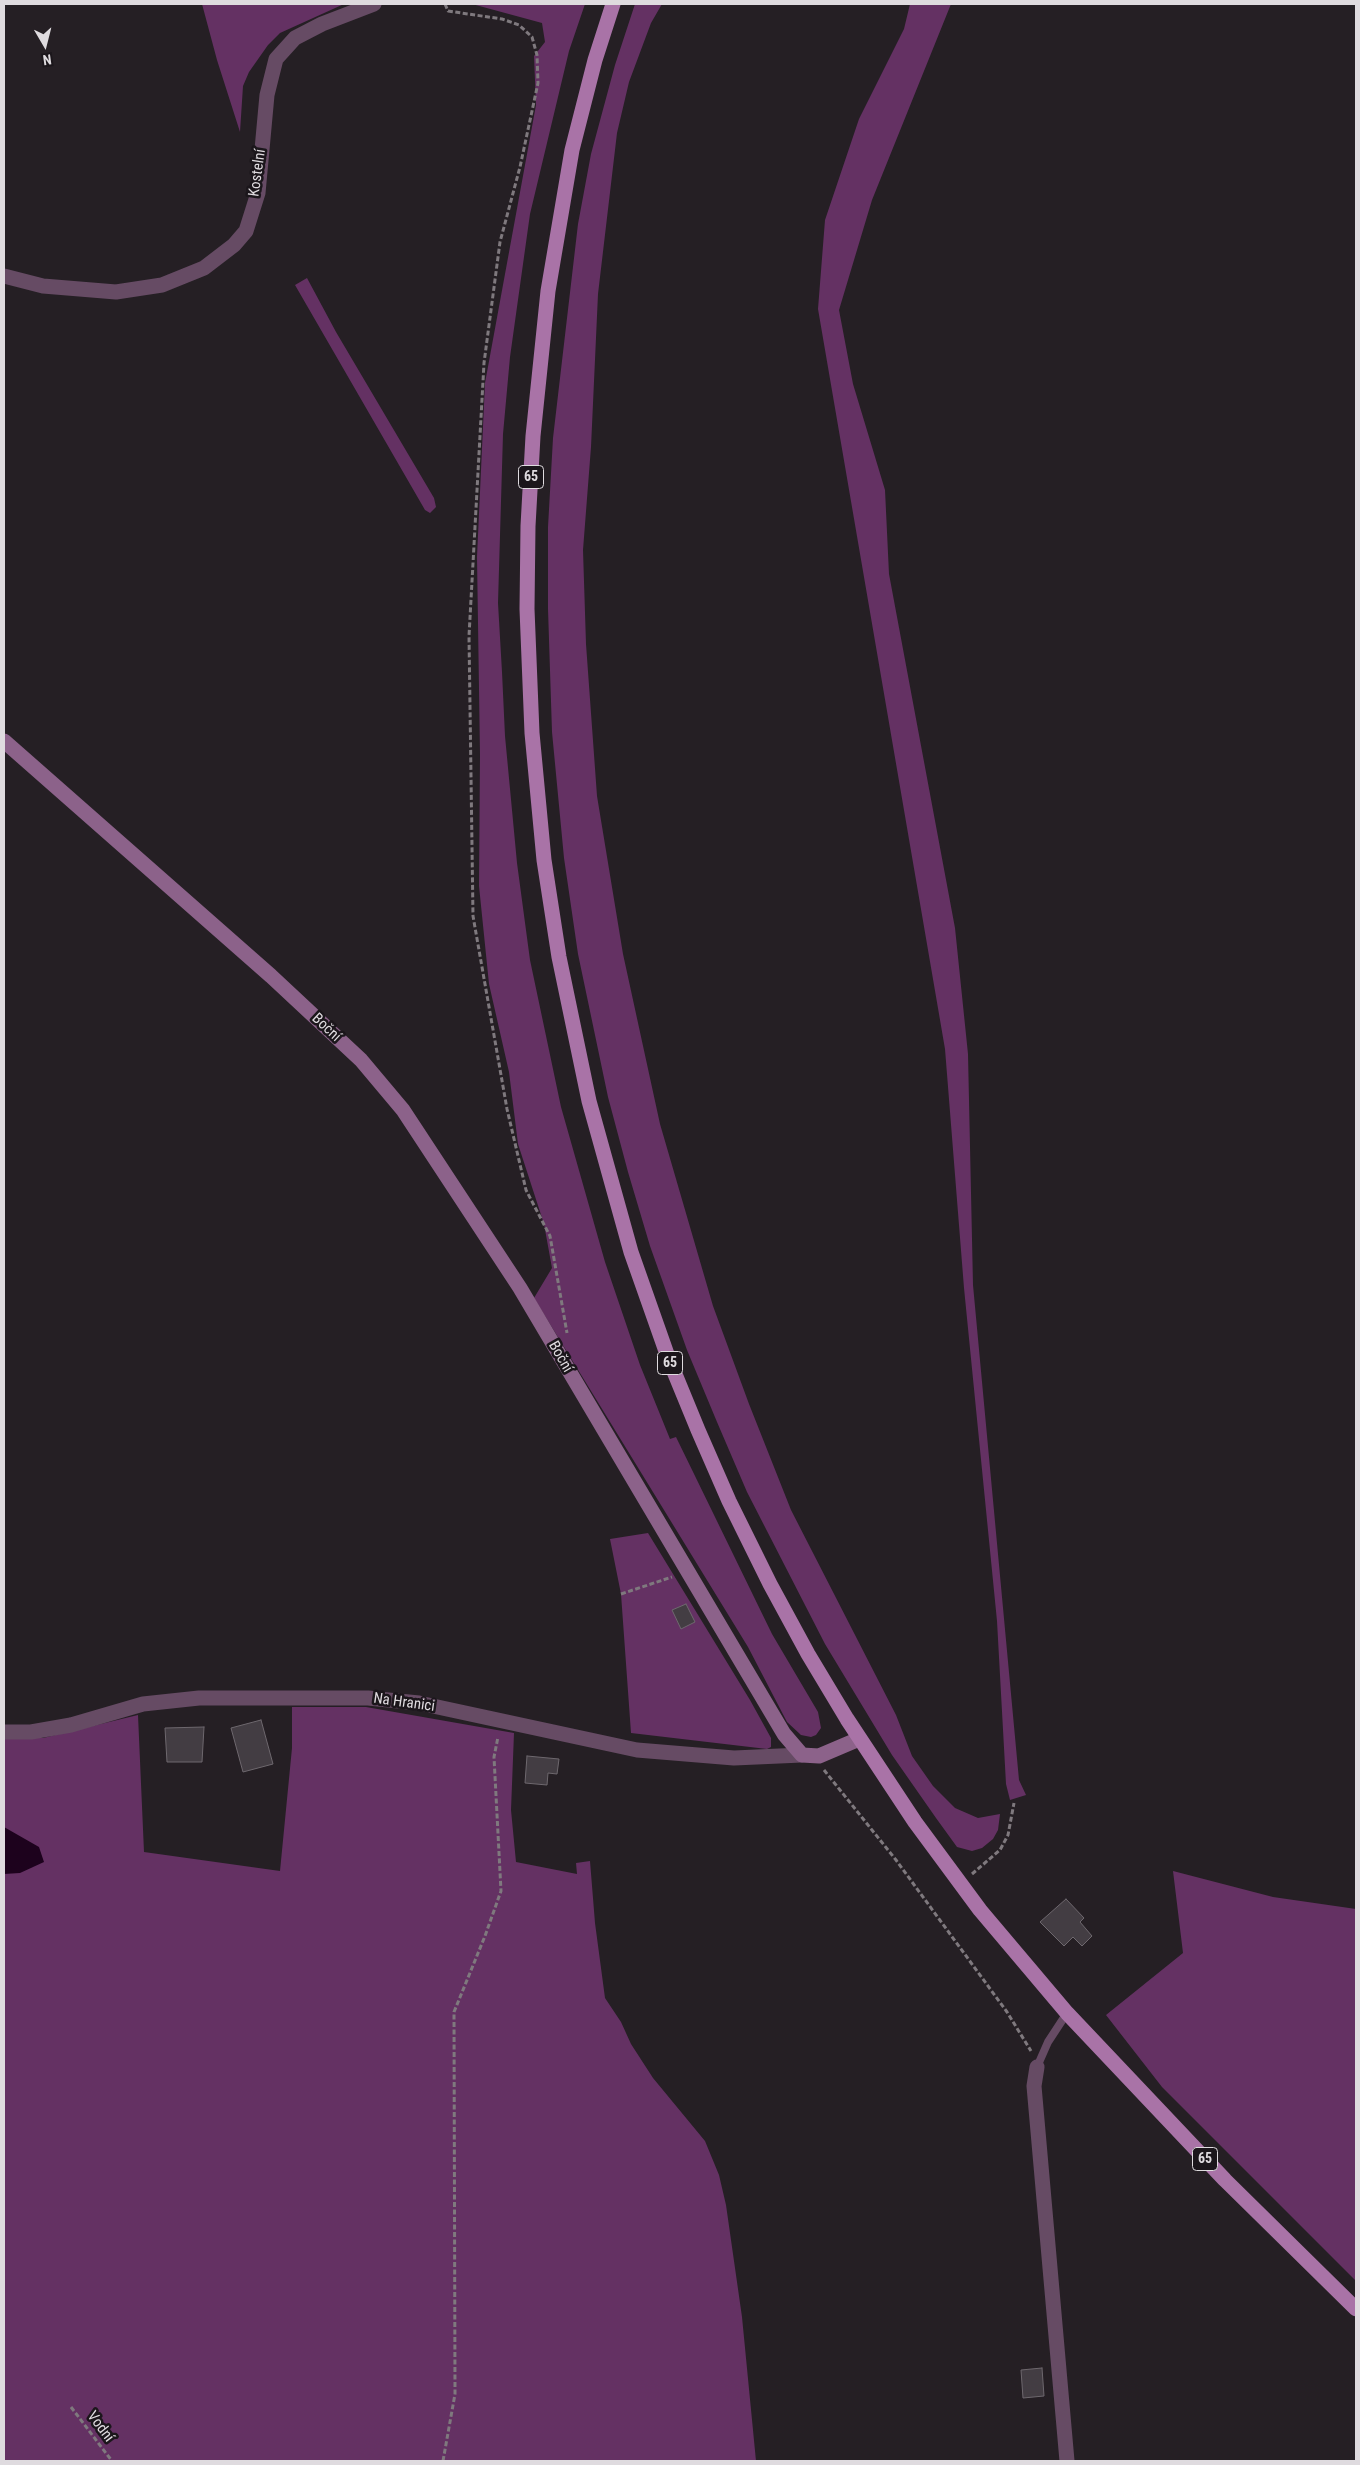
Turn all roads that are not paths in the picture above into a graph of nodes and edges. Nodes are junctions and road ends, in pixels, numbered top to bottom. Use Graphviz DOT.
graph roads {
  1 [pos="374,4"];
  2 [pos="613,4"];
  3 [pos="4,276"];
  4 [pos="4,741"];
  5 [pos="4,1732"];
  6 [pos="859,1739"];
  7 [pos="802,1755"];
  8 [pos="1067,2013"];
  9 [pos="1037,2067"];
  10 [pos="1356,2309"];
  11 [pos="1067,2461"];
  1 -- 3 [label="street, Kostelní"];
  2 -- 6 [label="main road, 65"];
  4 -- 7 [label="street, Boční"];
  5 -- 7 [label="street, Na Hranici"];
  6 -- 7 [label="street"];
  6 -- 8 [label="main road, 65"];
  8 -- 9 [label="lane"];
  8 -- 10 [label="main road, 65"];
  9 -- 11 [label="street"];
}
